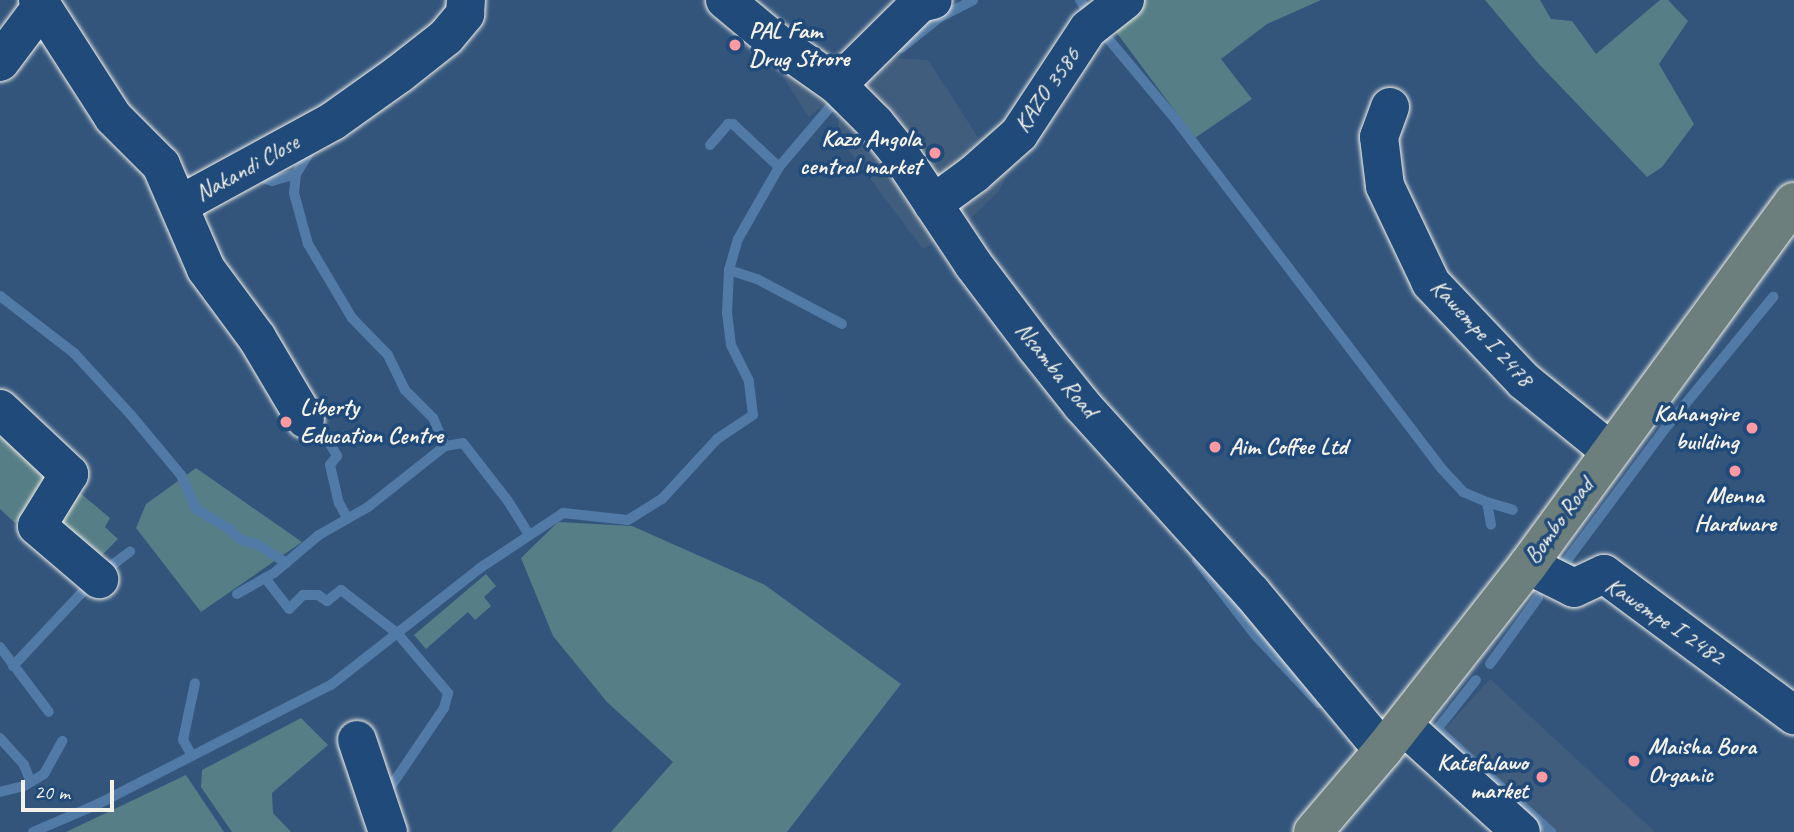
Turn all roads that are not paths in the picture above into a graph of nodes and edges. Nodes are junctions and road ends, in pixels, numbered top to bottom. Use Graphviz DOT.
graph roads {
  1 [pos="466,0"];
  2 [pos="725,0"];
  3 [pos="933,0"];
  4 [pos="40,3"];
  5 [pos="1105,15"];
  6 [pos="0,62"];
  7 [pos="837,85"];
  8 [pos="1390,107"];
  9 [pos="1794,202"];
  10 [pos="181,204"];
  11 [pos="933,204"];
  12 [pos="0,409"];
  13 [pos="305,419"];
  14 [pos="1610,451"];
  15 [pos="1528,565"];
  16 [pos="99,579"];
  17 [pos="1794,715"];
  18 [pos="1393,738"];
  19 [pos="357,740"];
  20 [pos="388,832"];
  21 [pos="1313,832"];
  22 [pos="1521,832"];
  1 -- 10 [label="street, Nakandi Close"];
  2 -- 7 [label="street, Nsamba Road"];
  3 -- 7 [label="street"];
  4 -- 6 [label="street"];
  4 -- 10 [label="street"];
  5 -- 11 [label="street, KAZO 3586"];
  7 -- 11 [label="street, Nsamba Road"];
  8 -- 14 [label="street, Kawempe I 2478"];
  9 -- 14 [label="main road, Bombo Road"];
  10 -- 13 [label="street, Nakandi Close"];
  11 -- 18 [label="street, Nsamba Road"];
  12 -- 16 [label="street"];
  14 -- 15 [label="main road, Bombo Road"];
  15 -- 17 [label="street, Kawempe I 2482"];
  15 -- 18 [label="main road, Bombo Road"];
  18 -- 21 [label="main road, Bombo Road"];
  18 -- 22 [label="street, Nsamba Road"];
  19 -- 20 [label="street"];
}
